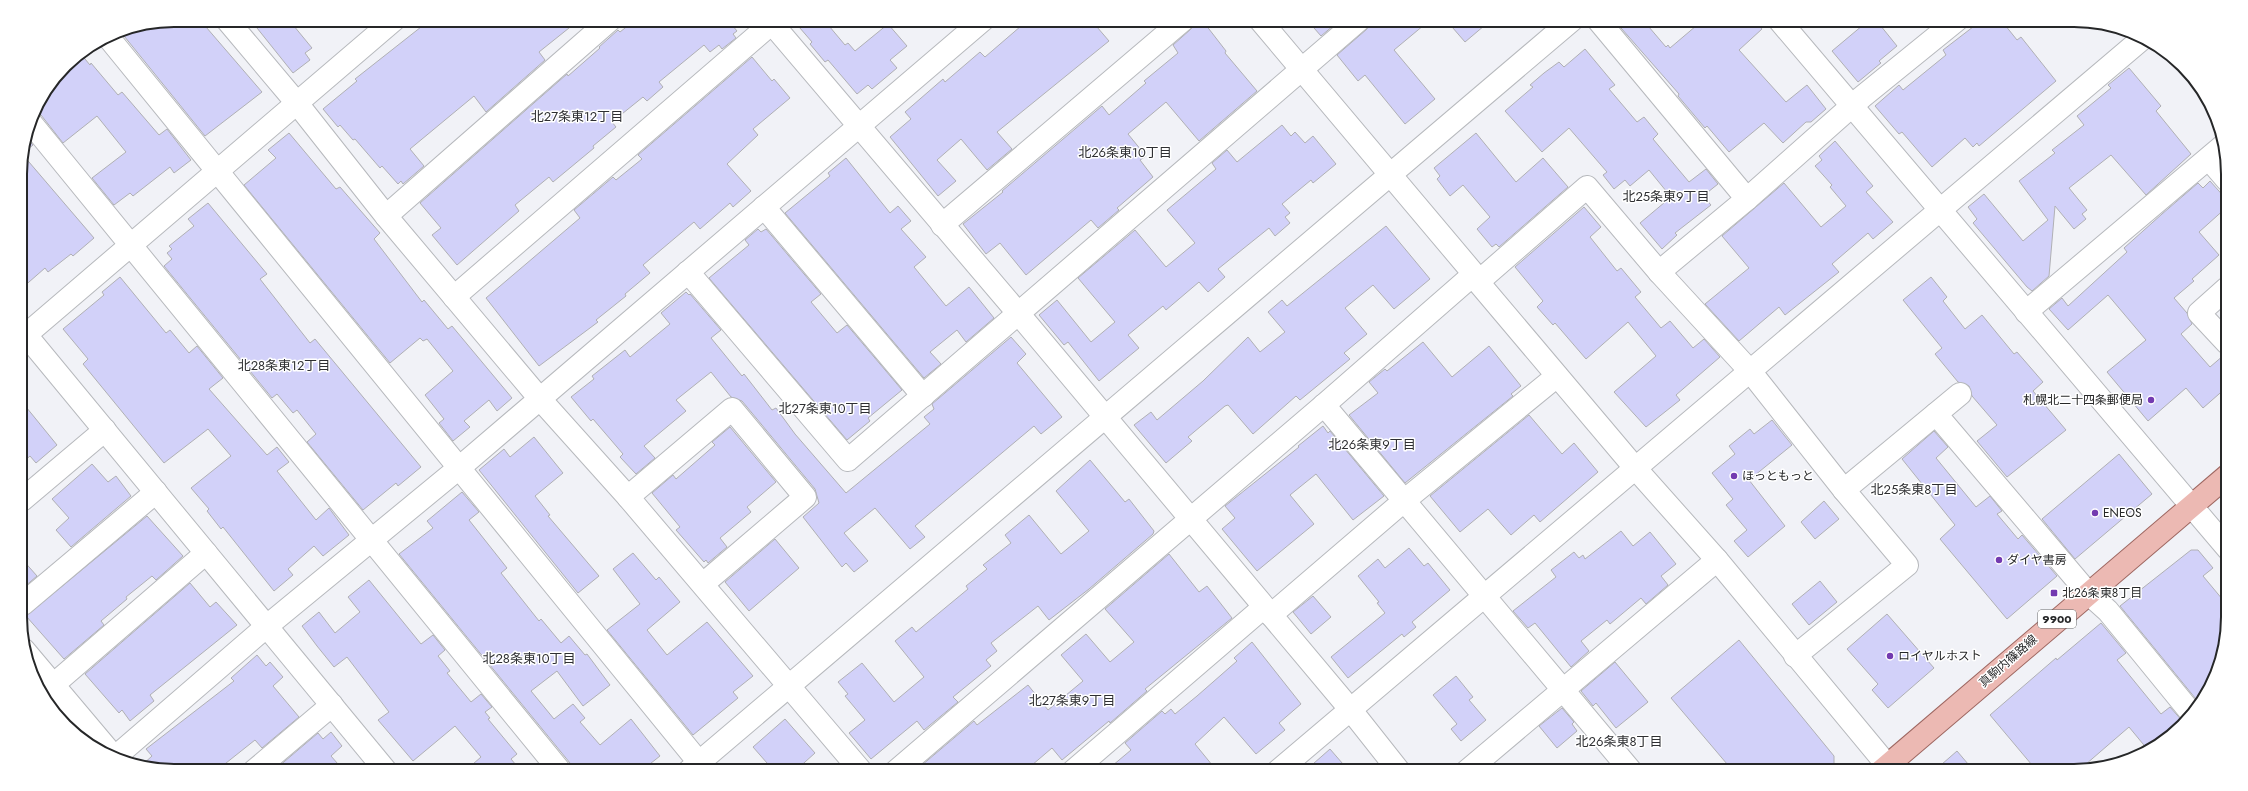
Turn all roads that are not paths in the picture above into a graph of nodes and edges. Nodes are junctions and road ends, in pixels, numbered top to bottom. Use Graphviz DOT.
graph roads {
  1 [pos="232,27"];
  2 [pos="386,27"];
  3 [pos="602,27"];
  4 [pos="770,27"];
  5 [pos="778,27"];
  6 [pos="975,27"];
  7 [pos="1175,27"];
  8 [pos="1266,27"];
  9 [pos="1351,27"];
  10 [pos="1564,27"];
  11 [pos="1604,27"];
  12 [pos="1785,27"];
  13 [pos="1947,27"];
  14 [pos="112,41"];
  15 [pos="2138,41"];
  16 [pos="1302,70"];
  17 [pos="296,102"];
  18 [pos="1851,106"];
  19 [pos="858,126"];
  20 [pos="35,128"];
  21 [pos="2217,152"];
  22 [pos="2221,162"];
  23 [pos="217,171"];
  24 [pos="1389,176"];
  25 [pos="1747,199"];
  26 [pos="764,207"];
  27 [pos="1939,209"];
  28 [pos="386,216"];
  29 [pos="942,225"];
  30 [pos="131,245"];
  31 [pos="688,272"];
  32 [pos="1659,272"];
  33 [pos="1476,278"];
  34 [pos="2221,293"];
  35 [pos="454,297"];
  36 [pos="2026,312"];
  37 [pos="1018,313"];
  38 [pos="27,331"];
  39 [pos="2221,336"];
  40 [pos="27,339"];
  41 [pos="1750,371"];
  42 [pos="1557,376"];
  43 [pos="1960,394"];
  44 [pos="923,396"];
  45 [pos="540,399"];
  46 [pos="1324,405"];
  47 [pos="1936,414"];
  48 [pos="1104,418"];
  49 [pos="105,430"];
  50 [pos="459,468"];
  51 [pos="1636,469"];
  52 [pos="2221,481"];
  53 [pos="1844,490"];
  54 [pos="156,492"];
  55 [pos="27,496"];
  56 [pos="628,496"];
  57 [pos="1406,500"];
  58 [pos="2191,506"];
  59 [pos="1190,519"];
  60 [pos="372,540"];
  61 [pos="2221,541"];
  62 [pos="206,553"];
  63 [pos="1717,560"];
  64 [pos="703,584"];
  65 [pos="2088,593"];
  66 [pos="1485,596"];
  67 [pos="27,601"];
  68 [pos="1267,611"];
  69 [pos="267,626"];
  70 [pos="1795,656"];
  71 [pos="35,663"];
  72 [pos="53,685"];
  73 [pos="788,687"];
  74 [pos="1562,690"];
  75 [pos="332,705"];
  76 [pos="1350,709"];
  77 [pos="2188,709"];
  78 [pos="105,747"];
  79 [pos="120,754"];
  80 [pos="262,764"];
  81 [pos="380,764"];
  82 [pos="554,764"];
  83 [pos="695,764"];
  84 [pos="702,764"];
  85 [pos="855,764"];
  86 [pos="904,764"];
  87 [pos="1081,764"];
  88 [pos="1286,764"];
  89 [pos="1393,764"];
  90 [pos="1475,764"];
  91 [pos="1625,764"];
  92 [pos="1883,764"];
  93 [pos="1893,764"];
  1 -- 17 [label="street"];
  2 -- 17 [label="street"];
  3 -- 28 [label="street"];
  4 -- 35 [label="street"];
  5 -- 19 [label="street"];
  6 -- 19 [label="street"];
  7 -- 29 [label="street"];
  8 -- 16 [label="street"];
  9 -- 16 [label="street"];
  10 -- 24 [label="street"];
  11 -- 25 [label="street"];
  12 -- 18 [label="street"];
  13 -- 18 [label="street"];
  14 -- 23 [label="street"];
  15 -- 27 [label="street"];
  16 -- 24 [label="street"];
  16 -- 37 [label="street"];
  17 -- 23 [label="street"];
  17 -- 28 [label="street"];
  18 -- 25 [label="street"];
  18 -- 27 [label="street"];
  19 -- 26 [label="street"];
  19 -- 29 [label="street"];
  20 -- 30 [label="street"];
  21 -- 22 [label="street"];
  21 -- 36 [label="street"];
  23 -- 30 [label="street"];
  23 -- 50 [label="street"];
  24 -- 33 [label="street"];
  24 -- 48 [label="street"];
  25 -- 32 [label="street"];
  26 -- 31 [label="street"];
  26 -- 44 [label="street"];
  27 -- 36 [label="street"];
  27 -- 41 [label="street"];
  28 -- 35 [label="street"];
  29 -- 37 [label="street"];
  30 -- 38 [label="street"];
  30 -- 60 [label="street"];
  31 -- 44 [label="street"];
  31 -- 45 [label="street"];
  32 -- 33 [label="street"];
  32 -- 41 [label="street"];
  33 -- 42 [label="street"];
  33 -- 46 [label="street"];
  34 -- 39 [label="street"];
  35 -- 45 [label="street"];
  36 -- 58 [label="street"];
  37 -- 44 [label="street"];
  37 -- 48 [label="street"];
  40 -- 49 [label="street"];
  41 -- 51 [label="street"];
  41 -- 53 [label="street"];
  42 -- 51 [label="street"];
  42 -- 57 [label="street"];
  43 -- 47 [label="street"];
  45 -- 50 [label="street"];
  45 -- 56 [label="street"];
  46 -- 57 [label="street"];
  46 -- 59 [label="street"];
  47 -- 53 [label="street"];
  47 -- 65 [label="street"];
  48 -- 59 [label="street"];
  48 -- 73 [label="street"];
  49 -- 54 [label="street"];
  49 -- 55 [label="street"];
  50 -- 60 [label="street"];
  50 -- 83 [label="street"];
  51 -- 63 [label="street"];
  51 -- 66 [label="street"];
  52 -- 58 [label="main road, 真駒内篠路線 / 9900"];
  53 -- 70 [label="street"];
  54 -- 62 [label="street"];
  54 -- 67 [label="street"];
  56 -- 64 [label="street"];
  56 -- 64 [label="street"];
  57 -- 66 [label="street"];
  57 -- 68 [label="street"];
  58 -- 61 [label="street"];
  58 -- 65 [label="main road, 真駒内篠路線 / 9900"];
  59 -- 68 [label="street"];
  59 -- 86 [label="street"];
  60 -- 69 [label="street"];
  60 -- 82 [label="street"];
  62 -- 69 [label="street"];
  62 -- 72 [label="street"];
  63 -- 70 [label="street"];
  63 -- 74 [label="street"];
  64 -- 73 [label="street"];
  65 -- 77 [label="street"];
  65 -- 93 [label="main road, 真駒内篠路線 / 9900"];
  66 -- 74 [label="street"];
  66 -- 76 [label="street"];
  68 -- 76 [label="street"];
  68 -- 87 [label="street"];
  69 -- 75 [label="street"];
  69 -- 79 [label="street"];
  70 -- 92 [label="street"];
  71 -- 72 [label="street"];
  72 -- 78 [label="street"];
  73 -- 84 [label="street"];
  73 -- 85 [label="street"];
  74 -- 90 [label="street"];
  74 -- 91 [label="street"];
  75 -- 80 [label="street"];
  75 -- 81 [label="street"];
  76 -- 88 [label="street"];
  76 -- 89 [label="street"];
}
